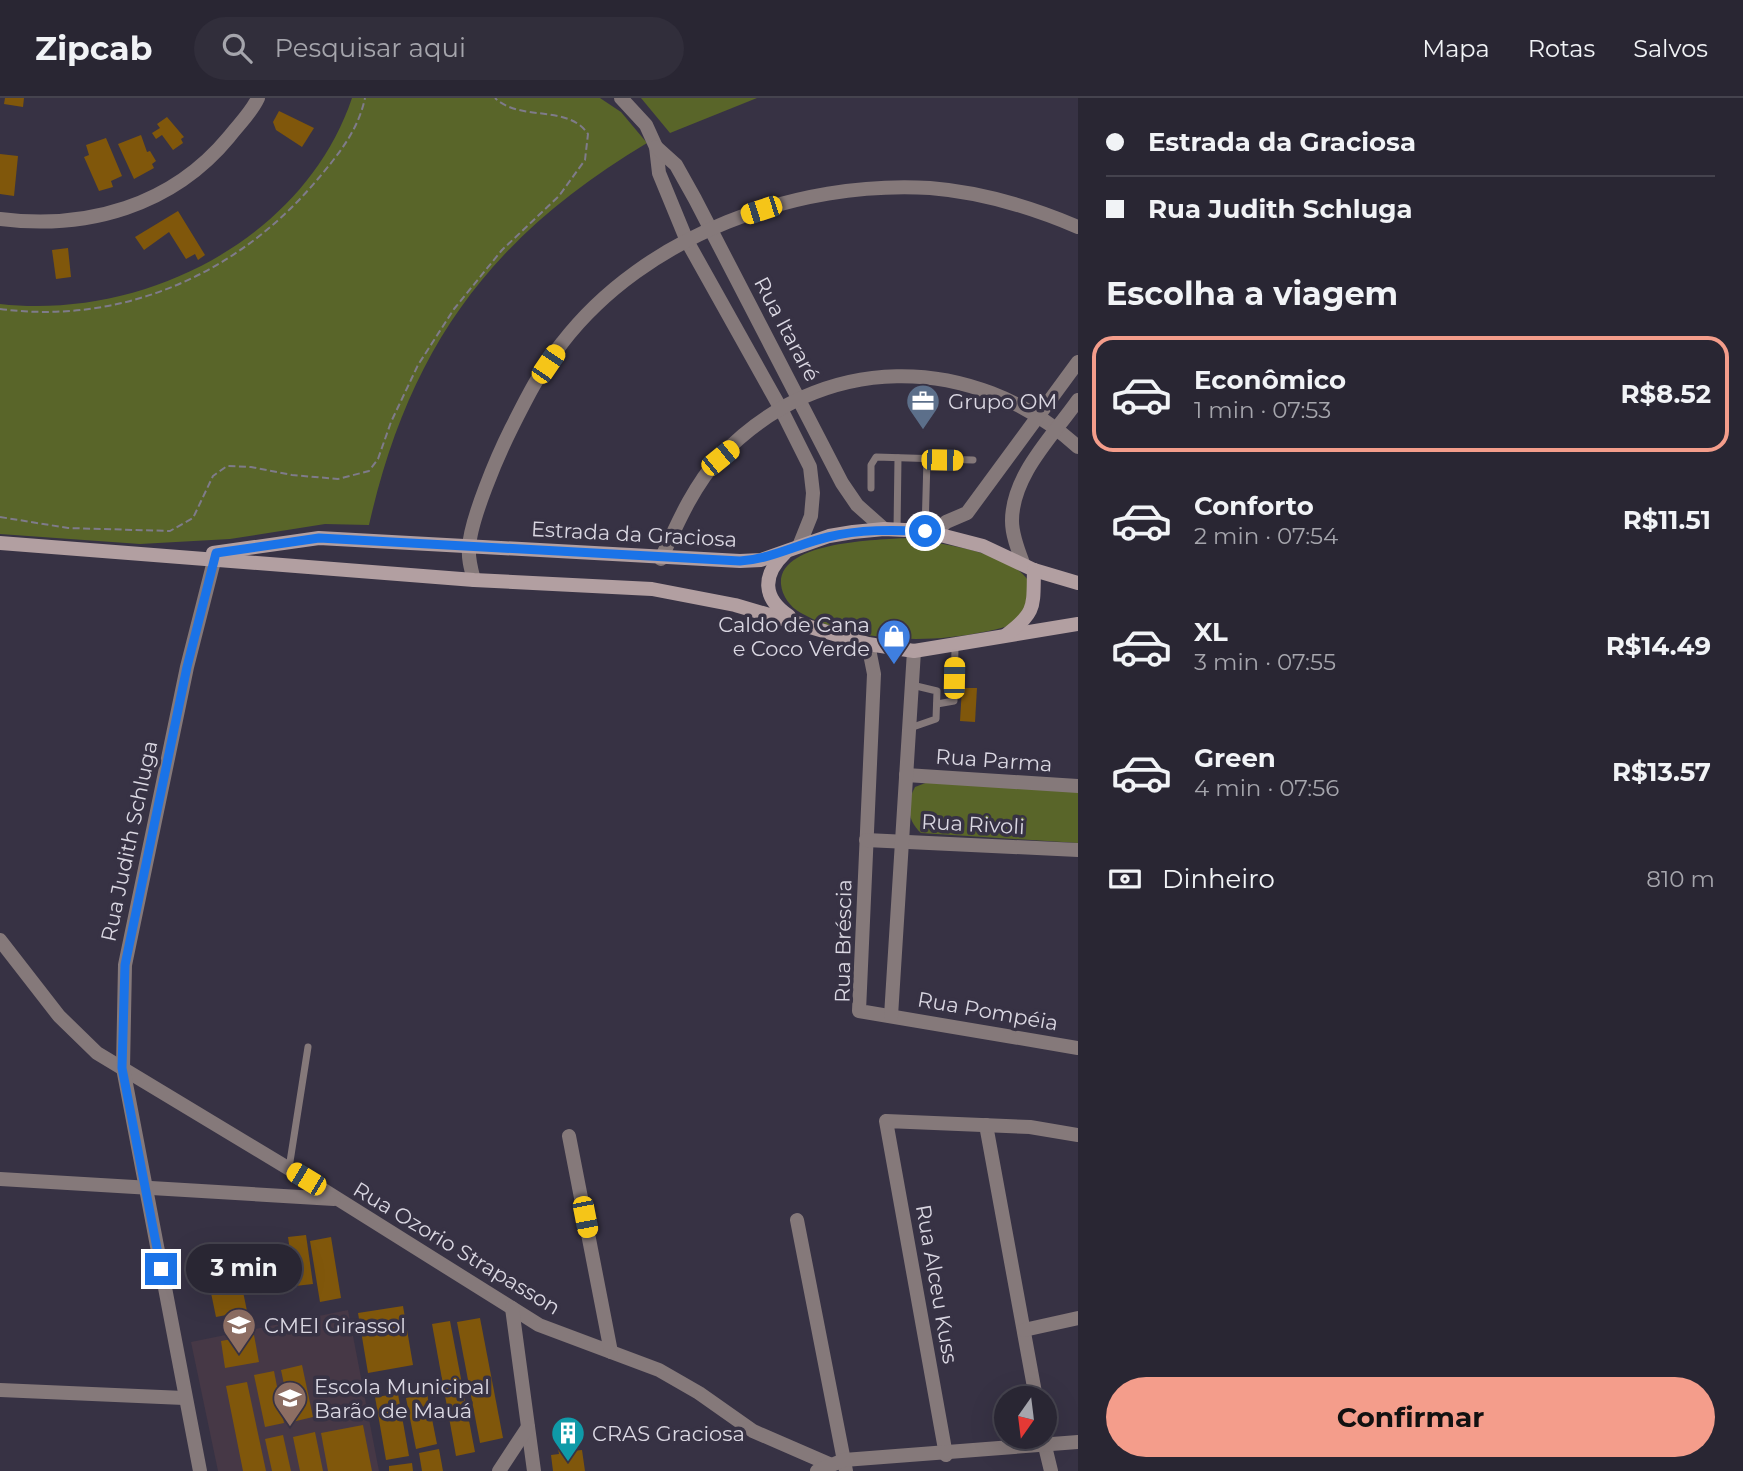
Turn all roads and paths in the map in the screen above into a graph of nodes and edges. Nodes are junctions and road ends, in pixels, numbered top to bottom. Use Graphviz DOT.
graph roads {
  1 [pos="258,98"];
  2 [pos="365,98"];
  3 [pos="495,98"];
  4 [pos="621,98"];
  5 [pos="656,147"];
  6 [pos="0,219"];
  7 [pos="1078,227"];
  8 [pos="710,230"];
  9 [pos="687,242"];
  10 [pos="0,309"];
  11 [pos="1078,362"];
  12 [pos="801,399"];
  13 [pos="1078,400"];
  14 [pos="781,409"];
  15 [pos="1039,418"];
  16 [pos="1058,428"];
  17 [pos="1078,447"];
  18 [pos="898,458"];
  19 [pos="928,459"];
  20 [pos="973,460"];
  21 [pos="871,488"];
  22 [pos="0,517"];
  23 [pos="891,530"];
  24 [pos="930,532"];
  25 [pos="0,543"];
  26 [pos="469,545"];
  27 [pos="794,548"];
  28 [pos="215,556"];
  29 [pos="661,559"];
  30 [pos="1029,566"];
  31 [pos="474,580"];
  32 [pos="1078,583"];
  33 [pos="1078,624"];
  34 [pos="806,626"];
  35 [pos="1002,638"];
  36 [pos="868,644"];
  37 [pos="955,646"];
  38 [pos="914,651"];
  39 [pos="912,685"];
  40 [pos="937,705"];
  41 [pos="909,728"];
  42 [pos="906,775"];
  43 [pos="1078,786"];
  44 [pos="866,840"];
  45 [pos="905,842"];
  46 [pos="1078,850"];
  47 [pos="0,940"];
  48 [pos="891,1016"];
  49 [pos="308,1047"];
  50 [pos="1078,1048"];
  51 [pos="122,1068"];
  52 [pos="986,1125"];
  53 [pos="1078,1135"];
  54 [pos="569,1136"];
  55 [pos="289,1169"];
  56 [pos="0,1179"];
  57 [pos="143,1188"];
  58 [pos="335,1199"];
  59 [pos="797,1220"];
  60 [pos="512,1308"];
  61 [pos="1078,1318"];
  62 [pos="1024,1330"];
  63 [pos="611,1352"];
  64 [pos="1034,1386"];
  65 [pos="0,1390"];
  66 [pos="184,1398"];
  67 [pos="528,1427"];
  68 [pos="1057,1441"];
  69 [pos="1078,1442"];
  70 [pos="994,1448"];
  71 [pos="1046,1449"];
  72 [pos="946,1455"];
  73 [pos="845,1466"];
  74 [pos="823,1467"];
  75 [pos="200,1471"];
  76 [pos="499,1471"];
  77 [pos="534,1471"];
  78 [pos="1051,1471"];
  1 -- 6 [label="street"];
  2 -- 10 [label="path"];
  3 -- 22 [label="path"];
  4 -- 5 [label="street, Rua Itararé"];
  5 -- 8 [label="street, Rua Itararé"];
  5 -- 9 [label="street, Rua Itararé"];
  7 -- 8 [label="street"];
  8 -- 9 [label="street"];
  8 -- 12 [label="street, Rua Itararé"];
  9 -- 14 [label="street, Rua Itararé"];
  9 -- 26 [label="street"];
  11 -- 15 [label="street"];
  12 -- 14 [label="street"];
  12 -- 15 [label="street"];
  12 -- 23 [label="street, Rua Itararé"];
  13 -- 16 [label="street"];
  14 -- 27 [label="street, Rua Itararé"];
  14 -- 29 [label="street"];
  15 -- 16 [label="street"];
  15 -- 24 [label="street"];
  16 -- 17 [label="street"];
  16 -- 30 [label="street"];
  18 -- 19 [label="lane"];
  18 -- 21 [label="lane"];
  18 -- 23 [label="lane"];
  19 -- 20 [label="lane"];
  19 -- 24 [label="lane"];
  23 -- 24 [label="main road, Estrada da Graciosa"];
  23 -- 27 [label="main road, Estrada da Graciosa"];
  24 -- 30 [label="main road, Estrada da Graciosa"];
  25 -- 28 [label="main road, Estrada da Graciosa"];
  26 -- 28 [label="main road, Estrada da Graciosa"];
  26 -- 29 [label="main road, Estrada da Graciosa"];
  26 -- 31 [label="street"];
  27 -- 29 [label="main road, Estrada da Graciosa"];
  27 -- 34 [label="main road"];
  28 -- 31 [label="main road, Estrada da Graciosa"];
  28 -- 51 [label="street, Rua Judith Schluga"];
  30 -- 32 [label="main road, Estrada da Graciosa"];
  30 -- 35 [label="main road"];
  31 -- 34 [label="main road, Estrada da Graciosa"];
  33 -- 35 [label="main road, Estrada da Graciosa"];
  34 -- 36 [label="main road, Estrada da Graciosa"];
  35 -- 37 [label="main road, Estrada da Graciosa"];
  36 -- 38 [label="main road, Estrada da Graciosa"];
  36 -- 44 [label="street, Rua Bréscia"];
  37 -- 38 [label="main road, Estrada da Graciosa"];
  37 -- 40 [label="lane"];
  38 -- 39 [label="street"];
  39 -- 40 [label="lane"];
  39 -- 41 [label="street"];
  40 -- 41 [label="lane"];
  41 -- 42 [label="street"];
  42 -- 43 [label="street, Rua Parma"];
  42 -- 45 [label="street"];
  44 -- 45 [label="street, Rua Rivoli"];
  44 -- 48 [label="street, Rua Bréscia"];
  45 -- 46 [label="street, Rua Rivoli"];
  45 -- 48 [label="street"];
  47 -- 51 [label="street, Rua Ozorio Strapasson"];
  48 -- 50 [label="street, Rua Pompéia"];
  49 -- 55 [label="lane"];
  51 -- 55 [label="street, Rua Ozorio Strapasson"];
  51 -- 57 [label="street, Rua Judith Schluga"];
  52 -- 53 [label="street"];
  52 -- 62 [label="street"];
  52 -- 72 [label="street, Rua Alceu Kuss"];
  54 -- 63 [label="street"];
  55 -- 58 [label="street, Rua Ozorio Strapasson"];
  56 -- 57 [label="street"];
  57 -- 58 [label="street"];
  57 -- 66 [label="street, Rua Judith Schluga"];
  58 -- 60 [label="street, Rua Ozorio Strapasson"];
  59 -- 73 [label="street"];
  60 -- 63 [label="street, Rua Ozorio Strapasson"];
  60 -- 67 [label="street"];
  61 -- 62 [label="street"];
  62 -- 64 [label="street"];
  63 -- 74 [label="street, Rua Ozorio Strapasson"];
  65 -- 66 [label="street"];
  66 -- 75 [label="street, Rua Judith Schluga"];
  67 -- 76 [label="street"];
  67 -- 77 [label="street"];
  68 -- 69 [label="street"];
  70 -- 72 [label="street"];
  71 -- 78 [label="street"];
  72 -- 73 [label="street"];
  73 -- 74 [label="street"];
}
